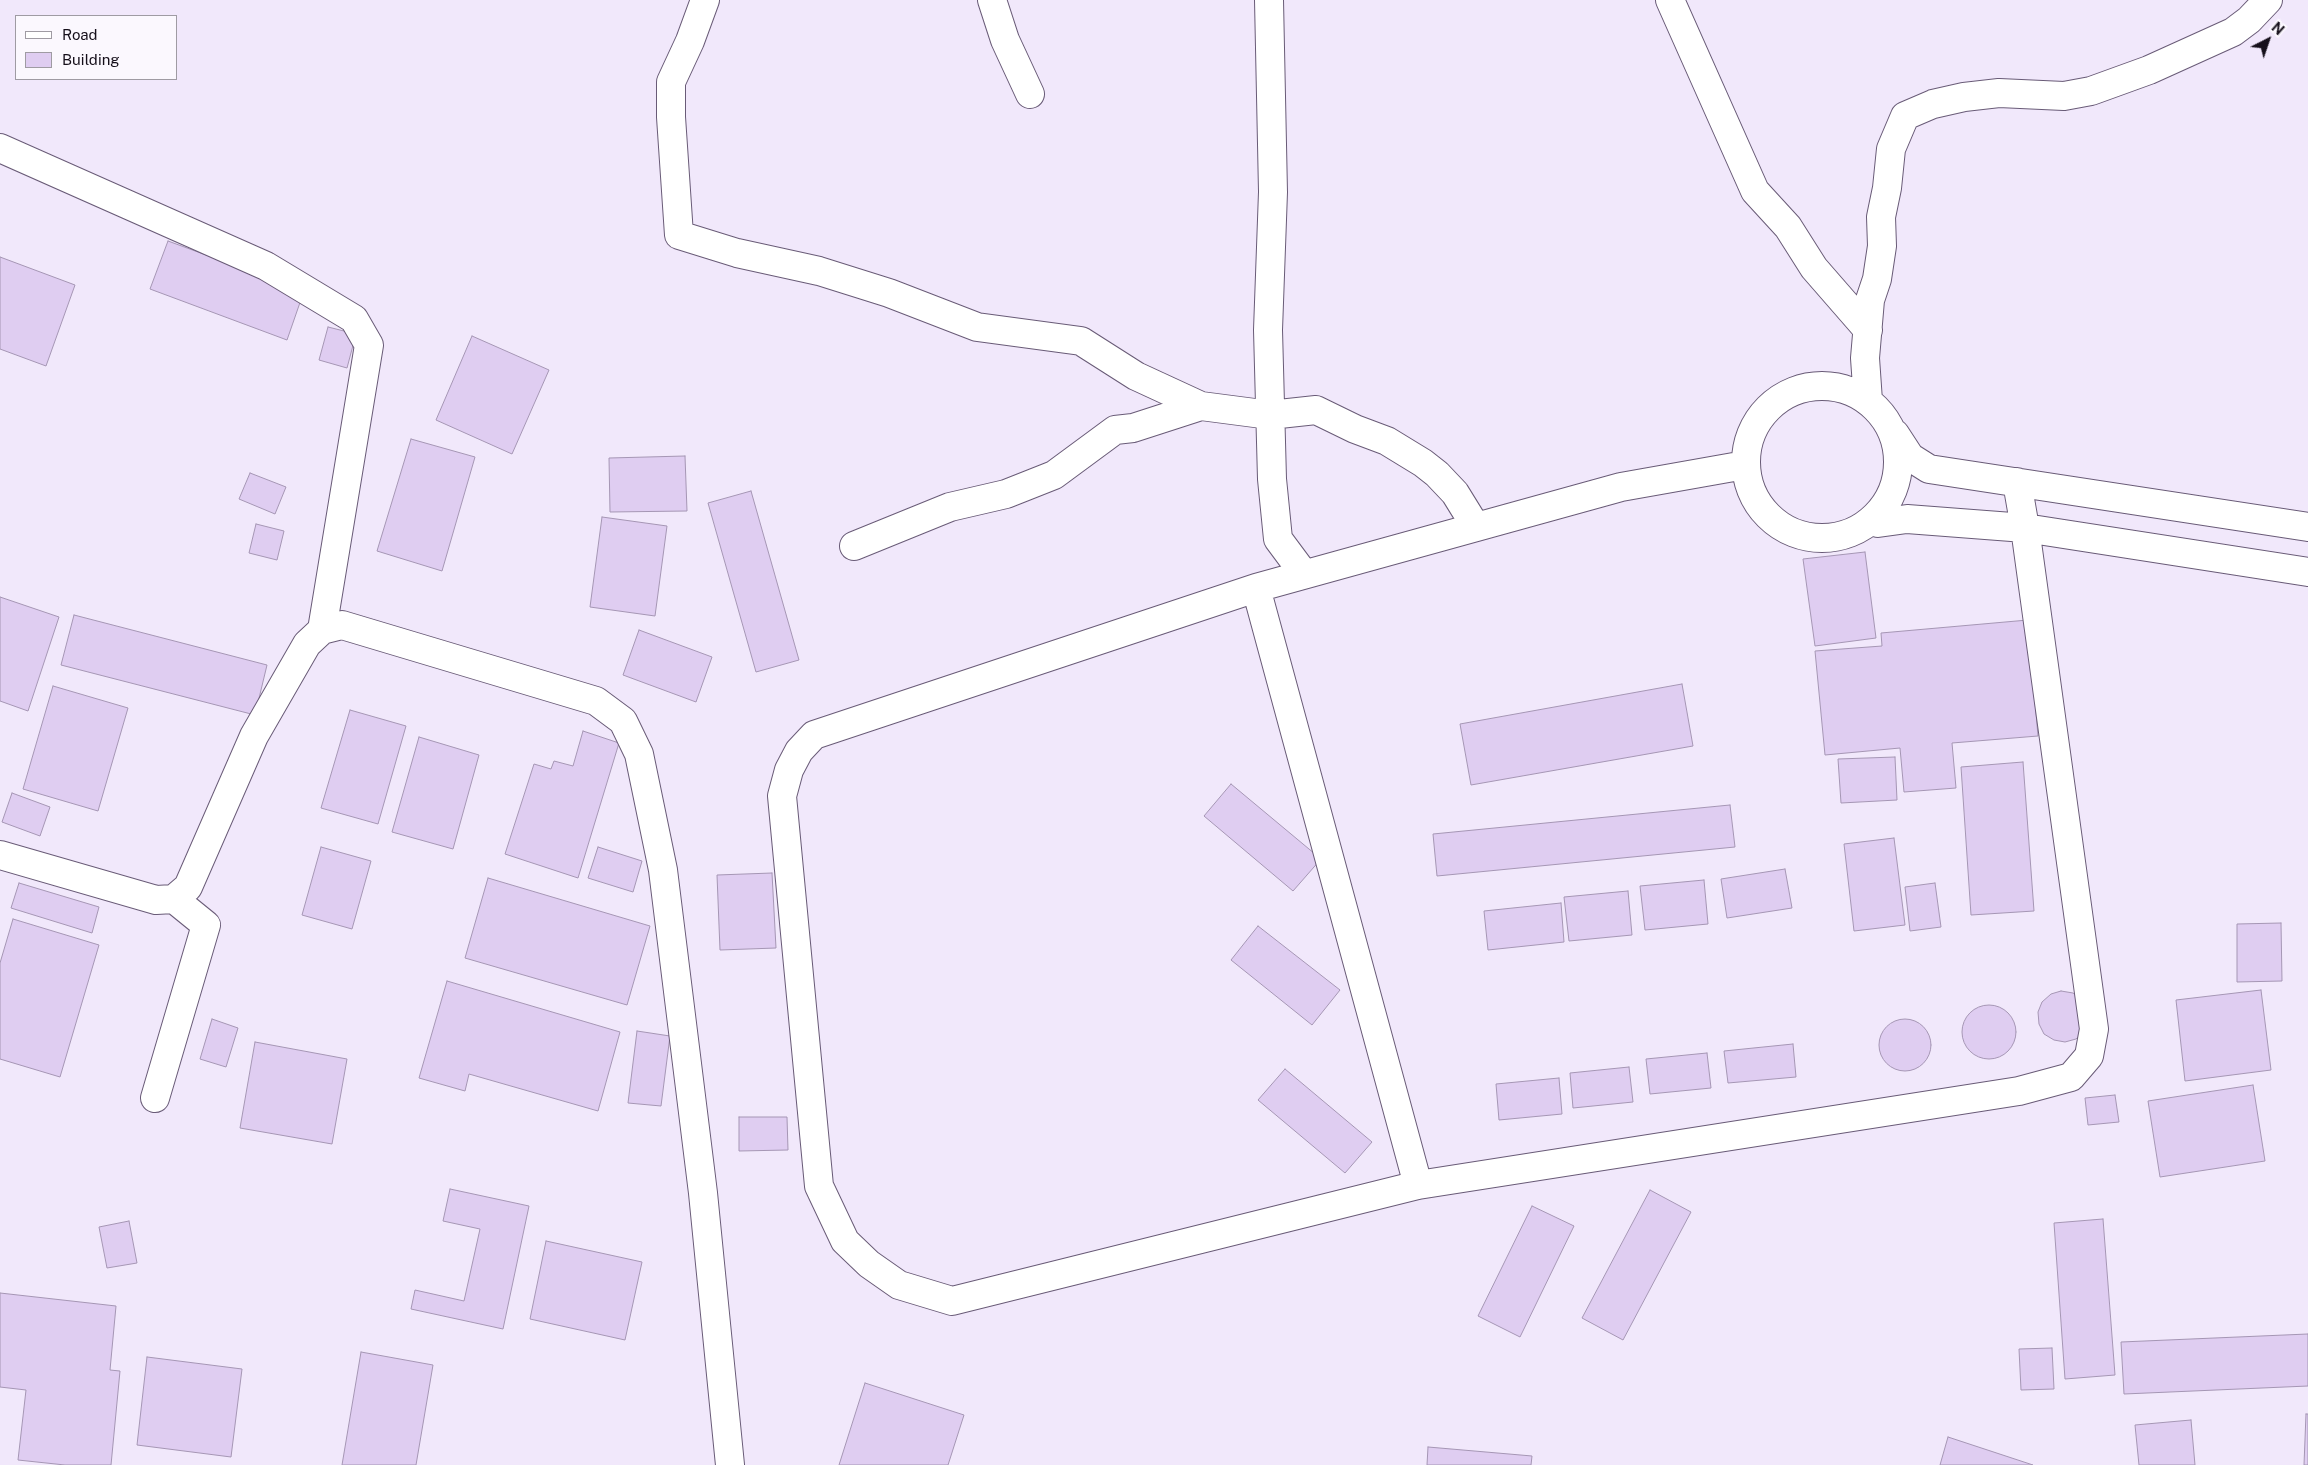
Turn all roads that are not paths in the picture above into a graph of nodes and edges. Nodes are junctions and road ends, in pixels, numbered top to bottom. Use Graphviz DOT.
graph roads {
  1 [pos="705,0"];
  2 [pos="992,0"];
  3 [pos="1269,0"];
  4 [pos="1670,0"];
  5 [pos="2268,0"];
  6 [pos="1030,94"];
  7 [pos="0,148"];
  8 [pos="1868,330"];
  9 [pos="1868,401"];
  10 [pos="1201,406"];
  11 [pos="1270,415"];
  12 [pos="1890,427"];
  13 [pos="1745,465"];
  14 [pos="2017,482"];
  15 [pos="1872,521"];
  16 [pos="1476,527"];
  17 [pos="2308,527"];
  18 [pos="2025,528"];
  19 [pos="854,546"];
  20 [pos="2308,572"];
  21 [pos="1304,574"];
  22 [pos="1256,588"];
  23 [pos="322,630"];
  24 [pos="0,855"];
  25 [pos="174,899"];
  26 [pos="155,1098"];
  27 [pos="1418,1185"];
  28 [pos="730,1465"];
  1 -- 10 [label="street"];
  2 -- 6 [label="street"];
  3 -- 11 [label="street"];
  4 -- 8 [label="street"];
  5 -- 8 [label="street"];
  7 -- 23 [label="street"];
  8 -- 9 [label="street"];
  9 -- 12 [label="street"];
  9 -- 13 [label="street"];
  10 -- 11 [label="street"];
  10 -- 19 [label="street"];
  11 -- 16 [label="street"];
  11 -- 21 [label="street"];
  12 -- 14 [label="street"];
  12 -- 15 [label="street"];
  13 -- 15 [label="street"];
  13 -- 16 [label="street"];
  14 -- 17 [label="street"];
  14 -- 18 [label="street"];
  15 -- 18 [label="street"];
  16 -- 21 [label="street"];
  18 -- 20 [label="street"];
  18 -- 27 [label="street"];
  21 -- 22 [label="street"];
  22 -- 27 [label="street"];
  22 -- 27 [label="street"];
  23 -- 25 [label="street"];
  23 -- 28 [label="street"];
  24 -- 25 [label="street"];
  25 -- 26 [label="street"];
}
